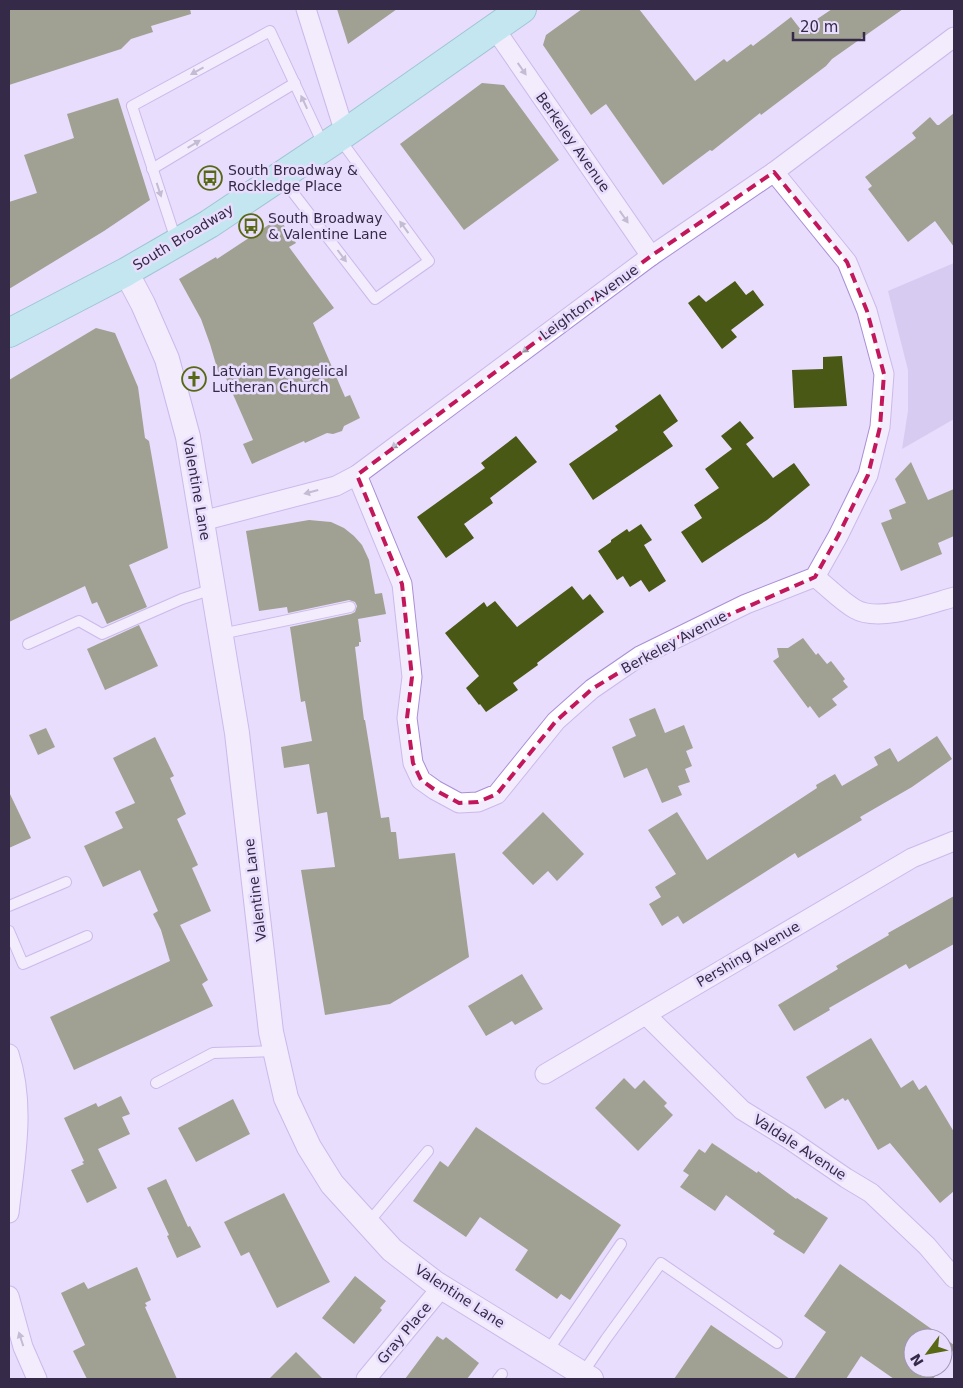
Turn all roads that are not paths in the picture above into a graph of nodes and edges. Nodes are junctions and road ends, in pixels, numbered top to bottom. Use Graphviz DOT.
graph roads {
  1 [pos="306,9"];
  2 [pos="521,9"];
  3 [pos="495,29"];
  4 [pos="954,37"];
  5 [pos="295,83"];
  6 [pos="336,139"];
  7 [pos="152,169"];
  8 [pos="774,172"];
  9 [pos="281,176"];
  10 [pos="176,242"];
  11 [pos="651,256"];
  12 [pos="126,272"];
  13 [pos="9,333"];
  14 [pos="356,475"];
  15 [pos="202,521"];
  16 [pos="815,577"];
  17 [pos="214,589"];
  18 [pos="954,597"];
  19 [pos="350,608"];
  20 [pos="221,634"];
  21 [pos="28,644"];
  22 [pos="954,841"];
  23 [pos="66,882"];
  24 [pos="9,906"];
  25 [pos="9,931"];
  26 [pos="87,936"];
  27 [pos="646,1015"];
  28 [pos="276,1051"];
  29 [pos="9,1054"];
  30 [pos="545,1074"];
  31 [pos="156,1083"];
  32 [pos="13,1094"];
  33 [pos="428,1151"];
  34 [pos="9,1213"];
  35 [pos="368,1223"];
  36 [pos="621,1244"];
  37 [pos="954,1278"];
  38 [pos="442,1288"];
  39 [pos="9,1296"];
  40 [pos="777,1343"];
  41 [pos="547,1352"];
  42 [pos="586,1376"];
  43 [pos="37,1379"];
  44 [pos="366,1379"];
  1 -- 6 [label="street"];
  2 -- 3 [label="main road, South Broadway"];
  3 -- 6 [label="main road, South Broadway"];
  3 -- 11 [label="street, Berkeley Avenue, one-way"];
  4 -- 8 [label="street, Leighton Avenue"];
  6 -- 5 [label="lane, one-way"];
  7 -- 5 [label="lane, one-way"];
  5 -- 7 [label="lane, one-way"];
  6 -- 9 [label="main road, South Broadway"];
  9 -- 6 [label="lane, one-way"];
  7 -- 10 [label="lane, one-way"];
  8 -- 11 [label="street, Leighton Avenue"];
  8 -- 16 [label="street"];
  9 -- 10 [label="main road, South Broadway"];
  10 -- 12 [label="main road, South Broadway"];
  11 -- 14 [label="street, Leighton Avenue, one-way"];
  12 -- 13 [label="main road, South Broadway"];
  12 -- 15 [label="street, Valentine Lane"];
  14 -- 15 [label="street, Leighton Avenue, one-way"];
  14 -- 16 [label="street, Berkeley Avenue"];
  15 -- 17 [label="street, Valentine Lane"];
  16 -- 18 [label="street"];
  17 -- 20 [label="street, Valentine Lane"];
  17 -- 21 [label="lane"];
  19 -- 20 [label="lane"];
  20 -- 28 [label="street, Valentine Lane"];
  22 -- 27 [label="street, Pershing Avenue"];
  23 -- 24 [label="lane"];
  25 -- 26 [label="lane"];
  27 -- 30 [label="street, Pershing Avenue"];
  27 -- 37 [label="street, Valdale Avenue"];
  28 -- 31 [label="lane"];
  28 -- 35 [label="street, Valentine Lane"];
  29 -- 32 [label="street"];
  32 -- 34 [label="street"];
  33 -- 35 [label="lane"];
  35 -- 38 [label="street, Valentine Lane"];
  36 -- 41 [label="lane"];
  38 -- 41 [label="street, Valentine Lane"];
  38 -- 44 [label="street, Gray Place"];
  43 -- 39 [label="street, one-way"];
  40 -- 42 [label="lane"];
  41 -- 42 [label="street, Valentine Lane"];
}
